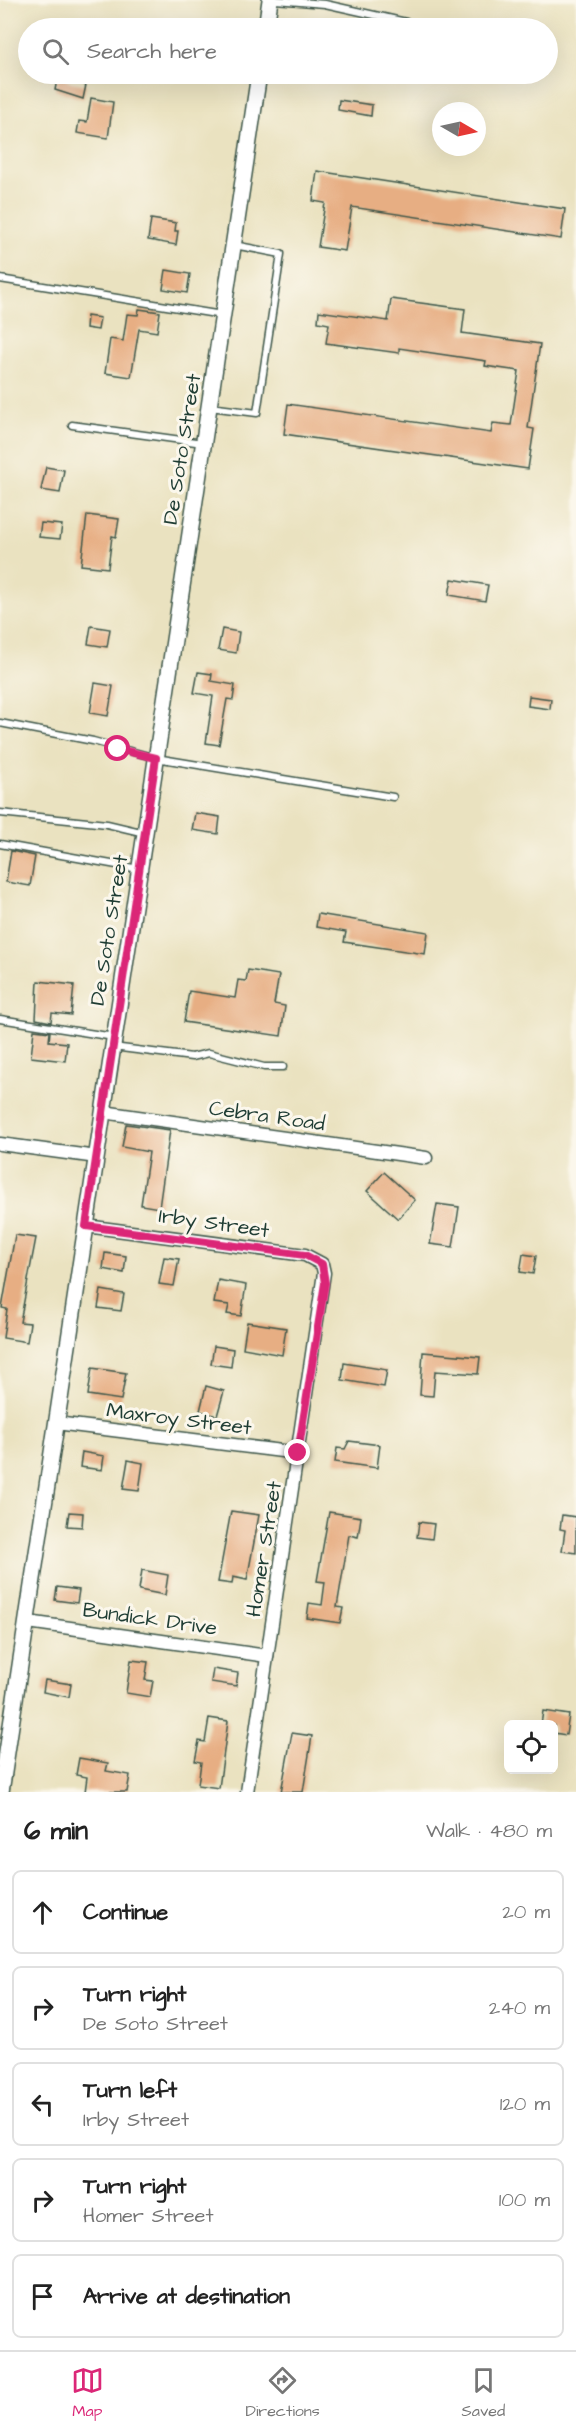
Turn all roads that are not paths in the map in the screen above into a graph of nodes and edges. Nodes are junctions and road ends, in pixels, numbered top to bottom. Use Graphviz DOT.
graph roads {
  1 [pos="273,0"];
  2 [pos="268,18"];
  3 [pos="388,18"];
  4 [pos="258,84"];
  5 [pos="234,245"];
  6 [pos="0,279"];
  7 [pos="223,315"];
  8 [pos="209,407"];
  9 [pos="72,425"];
  10 [pos="204,443"];
  11 [pos="0,723"];
  12 [pos="156,758"];
  13 [pos="393,797"];
  14 [pos="0,813"];
  15 [pos="145,834"];
  16 [pos="0,844"];
  17 [pos="140,870"];
  18 [pos="0,1019"];
  19 [pos="114,1042"];
  20 [pos="283,1066"];
  21 [pos="103,1112"];
  22 [pos="0,1144"];
  23 [pos="96,1157"];
  24 [pos="426,1158"];
  25 [pos="86,1226"];
  26 [pos="324,1276"];
  27 [pos="56,1423"];
  28 [pos="298,1453"];
  29 [pos="28,1622"];
  30 [pos="267,1656"];
  31 [pos="1,1792"];
  32 [pos="247,1792"];
  1 -- 2 [label="street"];
  1 -- 3 [label="lane"];
  4 -- 5 [label="street, De Soto Street"];
  5 -- 7 [label="street, De Soto Street"];
  5 -- 8 [label="lane"];
  6 -- 7 [label="lane"];
  7 -- 8 [label="street, De Soto Street"];
  8 -- 10 [label="street, De Soto Street"];
  9 -- 10 [label="lane"];
  10 -- 12 [label="street, De Soto Street"];
  11 -- 12 [label="lane"];
  12 -- 13 [label="lane"];
  12 -- 15 [label="street, De Soto Street"];
  14 -- 15 [label="lane"];
  15 -- 17 [label="street, De Soto Street"];
  16 -- 17 [label="lane"];
  17 -- 19 [label="street, De Soto Street"];
  18 -- 19 [label="lane"];
  19 -- 20 [label="lane"];
  19 -- 21 [label="street, De Soto Street"];
  21 -- 23 [label="street, De Soto Street"];
  21 -- 24 [label="street, Cebra Road"];
  22 -- 23 [label="street"];
  23 -- 25 [label="street, De Soto Street"];
  25 -- 26 [label="street, Irby Street"];
  25 -- 27 [label="street, De Soto Street"];
  26 -- 28 [label="street, Homer Street"];
  27 -- 28 [label="street, Maxroy Street"];
  27 -- 29 [label="street, De Soto Street"];
  28 -- 30 [label="street, Homer Street"];
  29 -- 30 [label="street, Bundick Drive"];
  29 -- 31 [label="street, De Soto Street"];
  30 -- 32 [label="street, Homer Street"];
}
